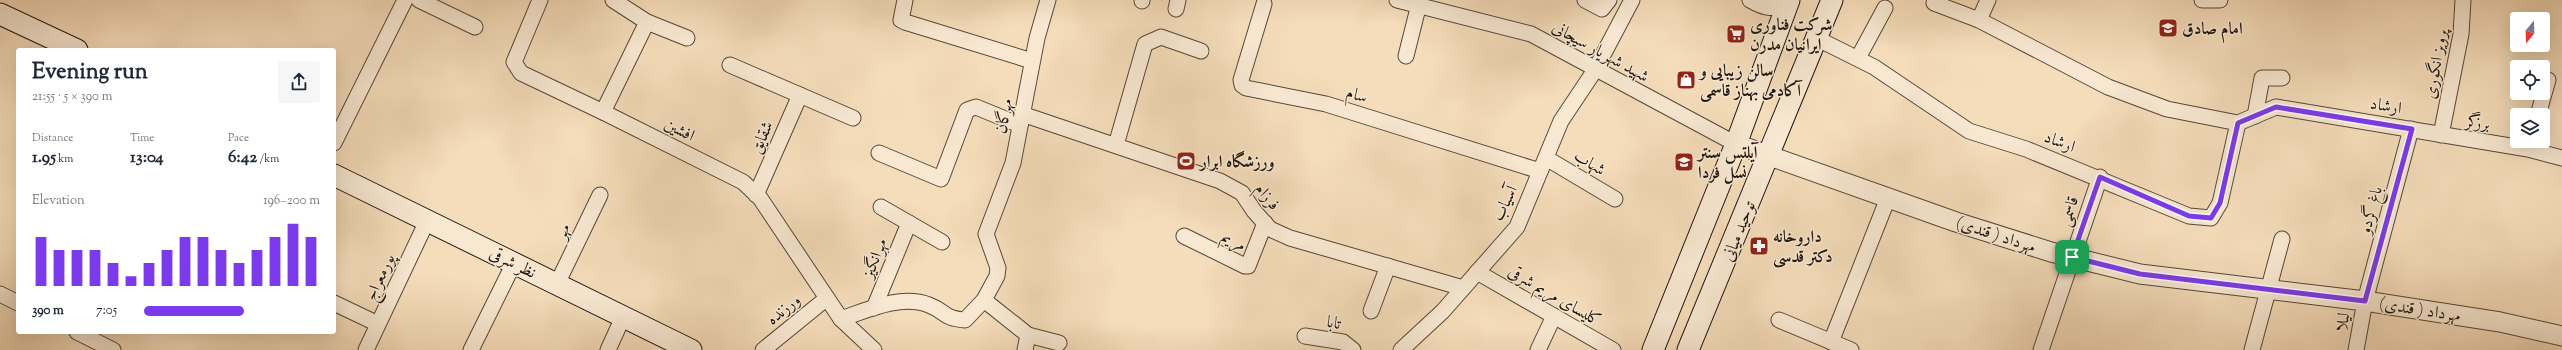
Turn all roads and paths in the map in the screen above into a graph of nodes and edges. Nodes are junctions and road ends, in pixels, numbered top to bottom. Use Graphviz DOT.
graph roads {
  1 [pos="405,0"];
  2 [pos="419,0"];
  3 [pos="540,0"];
  4 [pos="613,0"];
  5 [pos="905,0"];
  6 [pos="1048,0"];
  7 [pos="1397,0"];
  8 [pos="1585,0"];
  9 [pos="1609,0"];
  10 [pos="1642,0"];
  11 [pos="1750,0"];
  12 [pos="1789,0"];
  13 [pos="1832,0"];
  14 [pos="1988,0"];
  15 [pos="2202,0"];
  16 [pos="2220,0"];
  17 [pos="2463,0"];
  18 [pos="1419,3"];
  19 [pos="1934,3"];
  20 [pos="1264,4"];
  21 [pos="1630,4"];
  22 [pos="1885,8"];
  23 [pos="0,14"];
  24 [pos="1978,20"];
  25 [pos="647,22"];
  26 [pos="476,28"];
  27 [pos="687,38"];
  28 [pos="1816,38"];
  29 [pos="73,48"];
  30 [pos="1201,51"];
  31 [pos="1406,56"];
  32 [pos="1858,58"];
  33 [pos="1032,61"];
  34 [pos="730,65"];
  35 [pos="1599,72"];
  36 [pos="2282,78"];
  37 [pos="800,95"];
  38 [pos="603,112"];
  39 [pos="2255,116"];
  40 [pos="853,118"];
  41 [pos="1021,119"];
  42 [pos="2238,123"];
  43 [pos="2412,129"];
  44 [pos="2441,135"];
  45 [pos="336,139"];
  46 [pos="2510,143"];
  47 [pos="1736,144"];
  48 [pos="1116,146"];
  49 [pos="2537,148"];
  50 [pos="879,153"];
  51 [pos="1768,156"];
  52 [pos="2562,158"];
  53 [pos="1543,164"];
  54 [pos="336,176"];
  55 [pos="2100,177"];
  56 [pos="600,195"];
  57 [pos="756,195"];
  58 [pos="1888,198"];
  59 [pos="1615,200"];
  60 [pos="881,207"];
  61 [pos="427,220"];
  62 [pos="909,223"];
  63 [pos="1265,223"];
  64 [pos="1184,236"];
  65 [pos="2282,239"];
  66 [pos="942,242"];
  67 [pos="2072,257"];
  68 [pos="514,263"];
  69 [pos="1388,266"];
  70 [pos="1477,272"];
  71 [pos="557,284"];
  72 [pos="1463,288"];
  73 [pos="2267,290"];
  74 [pos="0,294"];
  75 [pos="827,298"];
  76 [pos="984,300"];
  77 [pos="2365,301"];
  78 [pos="16,302"];
  79 [pos="336,304"];
  80 [pos="874,308"];
  81 [pos="1371,311"];
  82 [pos="1554,316"];
  83 [pos="623,317"];
  84 [pos="840,319"];
  85 [pos="1779,320"];
  86 [pos="378,324"];
  87 [pos="81,334"];
  88 [pos="1028,335"];
  89 [pos="1305,336"];
  90 [pos="2562,336"];
  91 [pos="1831,342"];
  92 [pos="1059,343"];
  93 [pos="113,350"];
  94 [pos="366,350"];
  95 [pos="471,350"];
  96 [pos="608,350"];
  97 [pos="691,350"];
  98 [pos="763,350"];
  99 [pos="874,350"];
  100 [pos="1025,350"];
  101 [pos="1353,350"];
  102 [pos="1401,350"];
  103 [pos="1538,350"];
  104 [pos="1613,350"];
  105 [pos="1653,350"];
  106 [pos="1688,350"];
  107 [pos="1851,350"];
  108 [pos="2041,350"];
  109 [pos="2252,350"];
  110 [pos="2356,350"];
  1 -- 45 [label="street"];
  2 -- 26 [label="street"];
  3 -- 38 [label="street, افشین"];
  4 -- 25 [label="street"];
  5 -- 33 [label="street"];
  6 -- 33 [label="street, مهرگان"];
  7 -- 18 [label="street, شهید شهریار سیچانی"];
  8 -- 9 [label="street"];
  9 -- 21 [label="street"];
  10 -- 35 [label="street"];
  11 -- 12 [label="street"];
  12 -- 47 [label="main road, توحید میانی"];
  13 -- 28 [label="main road, توحید میانی"];
  14 -- 24 [label="street"];
  15 -- 16 [label="street"];
  17 -- 44 [label="street, پرویز انگوری"];
  18 -- 31 [label="street"];
  18 -- 35 [label="street, شهید شهریار سیچانی"];
  19 -- 24 [label="street"];
  20 -- 53 [label="street, سام"];
  21 -- 35 [label="street"];
  22 -- 32 [label="street"];
  23 -- 29 [label="main road"];
  24 -- 42 [label="street"];
  25 -- 27 [label="street"];
  25 -- 38 [label="street"];
  28 -- 32 [label="street, ارشاد"];
  28 -- 51 [label="main road, توحید میانی"];
  30 -- 48 [label="street"];
  32 -- 55 [label="street, ارشاد"];
  33 -- 41 [label="street, مهرگان"];
  34 -- 37 [label="street"];
  35 -- 47 [label="street, شهید شهریار سیچانی"];
  35 -- 53 [label="street, آسیاب"];
  36 -- 39 [label="street"];
  37 -- 40 [label="street"];
  37 -- 57 [label="street, شقایق"];
  38 -- 57 [label="street, افشین"];
  39 -- 42 [label="street, ارشاد"];
  39 -- 43 [label="street, ارشاد"];
  41 -- 48 [label="street, فرزام"];
  41 -- 50 [label="street, فرزام"];
  41 -- 76 [label="street, مهرگان"];
  42 -- 55 [label="street, ارشاد"];
  43 -- 44 [label="street, برزگر"];
  43 -- 77 [label="street, باغ گردو"];
  44 -- 46 [label="street, برزگر"];
  47 -- 51 [label="street, مهرداد ( قندی)"];
  47 -- 105 [label="main road, توحید میانی"];
  48 -- 63 [label="street, فرزام"];
  49 -- 52 [label="street, برزگر"];
  51 -- 58 [label="street, مهرداد ( قندی)"];
  51 -- 106 [label="main road, توحید میانی"];
  53 -- 59 [label="street, شهاب"];
  53 -- 70 [label="street, آسیاب"];
  54 -- 61 [label="main road, نظر شرقی"];
  55 -- 67 [label="street, قاسمی"];
  56 -- 71 [label="street, مهر"];
  57 -- 75 [label="street, افشین"];
  58 -- 67 [label="street, مهرداد ( قندی)"];
  58 -- 91 [label="street"];
  60 -- 62 [label="street"];
  61 -- 68 [label="main road, نظر شرقی"];
  61 -- 86 [label="street, پورمعراج"];
  62 -- 66 [label="street"];
  62 -- 80 [label="street, مهرانگیز"];
  63 -- 64 [label="street, مریم"];
  63 -- 69 [label="street, فرزام"];
  65 -- 73 [label="street"];
  67 -- 73 [label="street, مهرداد ( قندی)"];
  67 -- 108 [label="street, قاسمی"];
  68 -- 71 [label="main road, نظر شرقی"];
  68 -- 95 [label="street"];
  69 -- 72 [label="street, فرزام"];
  69 -- 81 [label="street"];
  70 -- 72 [label="street, آسیاب"];
  70 -- 82 [label="street, کلیسای مریم شرقی"];
  71 -- 83 [label="main road, نظر شرقی"];
  72 -- 102 [label="street, آسیاب"];
  73 -- 77 [label="street, مهرداد ( قندی)"];
  73 -- 109 [label="street"];
  74 -- 78 [label="street"];
  75 -- 84 [label="street, افشین"];
  75 -- 98 [label="street, ورزنده"];
  76 -- 80 [label="street"];
  76 -- 88 [label="street"];
  77 -- 90 [label="street, مهرداد ( قندی)"];
  77 -- 110 [label="street, لیلا"];
  79 -- 86 [label="street"];
  80 -- 84 [label="street"];
  82 -- 103 [label="street"];
  82 -- 104 [label="street, کلیسای مریم شرقی"];
  83 -- 96 [label="street"];
  83 -- 97 [label="main road, نظر شرقی"];
  84 -- 99 [label="street, افشین"];
  85 -- 91 [label="street"];
  86 -- 94 [label="street, پورمعراج"];
  87 -- 93 [label="street"];
  88 -- 92 [label="street"];
  88 -- 100 [label="street"];
  89 -- 101 [label="street, تابا"];
  91 -- 107 [label="street"];
}
